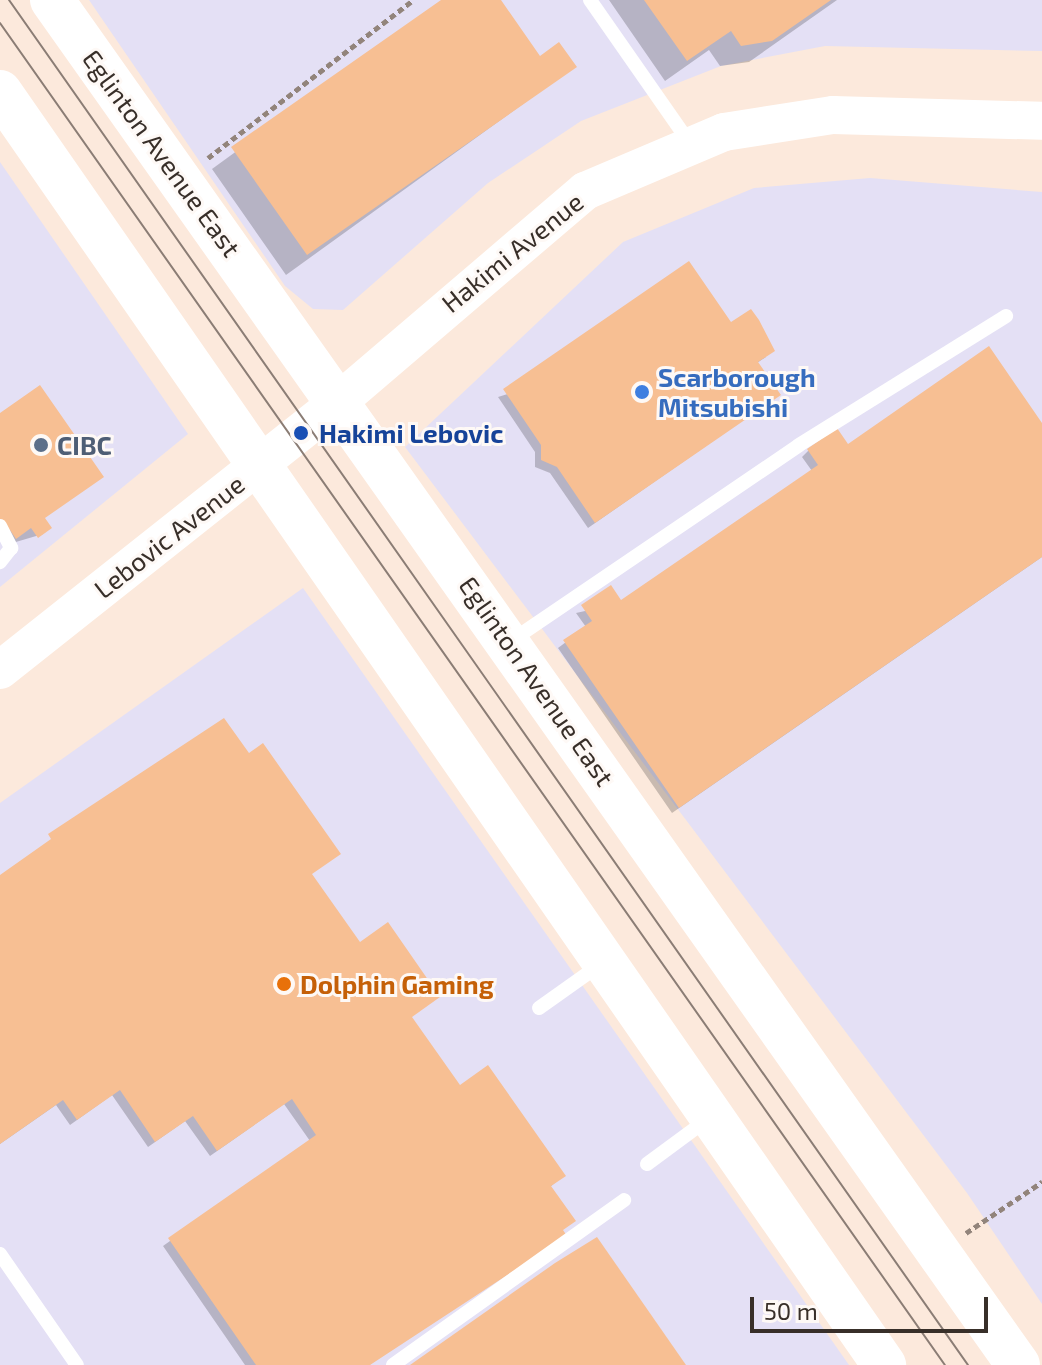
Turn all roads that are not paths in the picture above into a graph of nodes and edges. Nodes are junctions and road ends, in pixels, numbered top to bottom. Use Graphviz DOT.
graph roads {
  1 [pos="52,0"];
  2 [pos="590,0"];
  3 [pos="0,92"];
  4 [pos="1042,121"];
  5 [pos="692,146"];
  6 [pos="1006,316"];
  7 [pos="338,402"];
  8 [pos="259,466"];
  9 [pos="0,526"];
  10 [pos="0,562"];
  11 [pos="510,642"];
  12 [pos="0,670"];
  13 [pos="602,964"];
  14 [pos="539,1008"];
  15 [pos="710,1118"];
  16 [pos="647,1164"];
  17 [pos="624,1200"];
  18 [pos="0,1254"];
  19 [pos="77,1365"];
  20 [pos="393,1365"];
  21 [pos="884,1365"];
  22 [pos="1018,1365"];
  1 -- 7 [label="main road, Eglinton Avenue East"];
  2 -- 5 [label="lane"];
  3 -- 8 [label="main road"];
  4 -- 5 [label="street, Hakimi Avenue"];
  5 -- 7 [label="street, Hakimi Avenue"];
  6 -- 11 [label="lane"];
  7 -- 8 [label="street, Lebovic Avenue"];
  7 -- 11 [label="main road, Eglinton Avenue East"];
  8 -- 12 [label="street, Lebovic Avenue"];
  8 -- 13 [label="main road"];
  9 -- 10 [label="lane"];
  11 -- 22 [label="main road, Eglinton Avenue East"];
  13 -- 14 [label="lane"];
  13 -- 15 [label="main road"];
  15 -- 16 [label="lane"];
  15 -- 21 [label="main road"];
  17 -- 20 [label="lane"];
  18 -- 19 [label="lane"];
}
